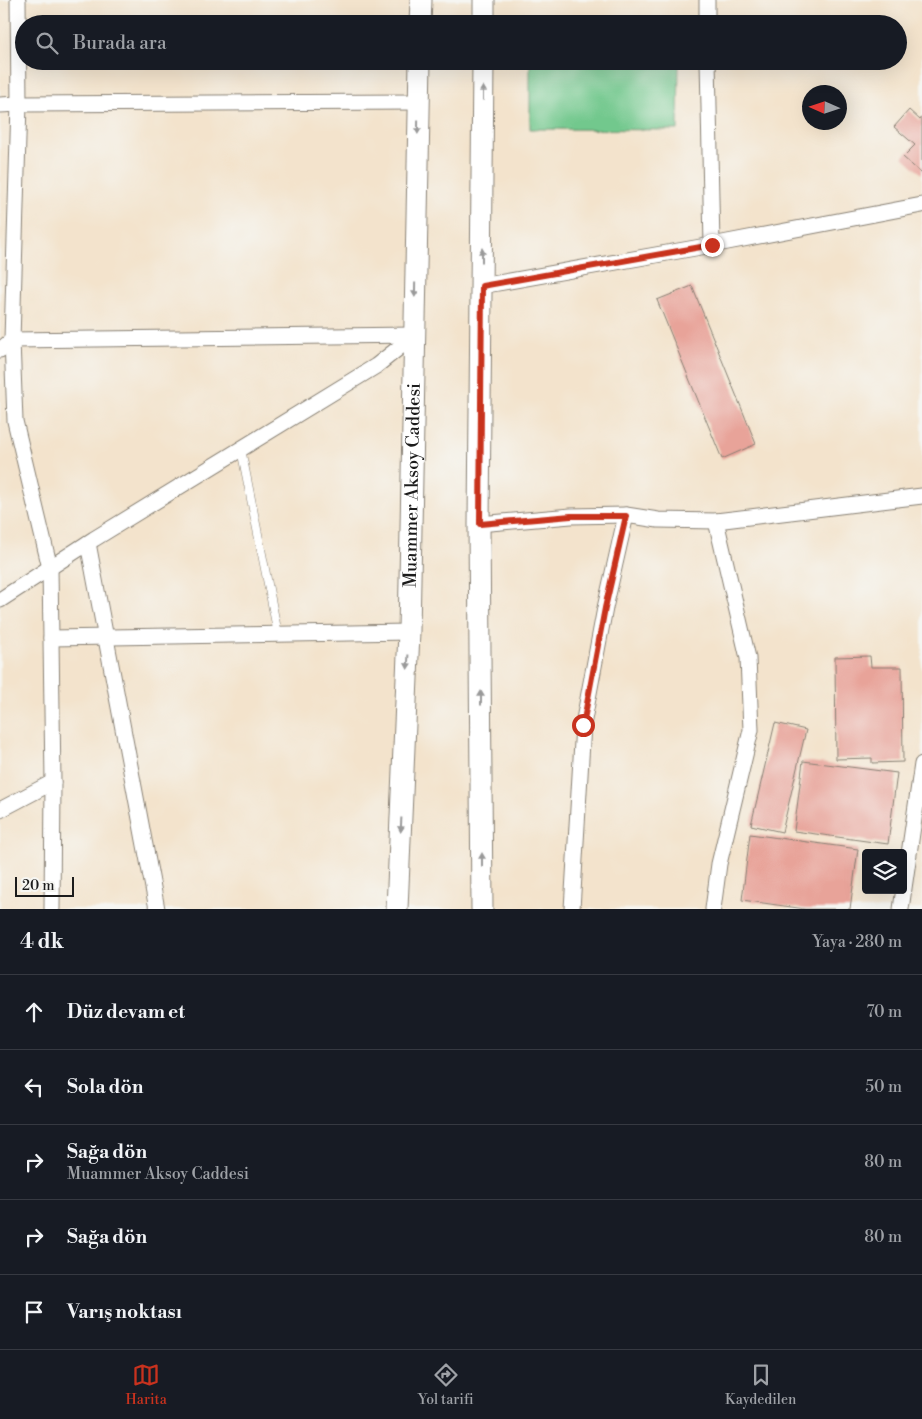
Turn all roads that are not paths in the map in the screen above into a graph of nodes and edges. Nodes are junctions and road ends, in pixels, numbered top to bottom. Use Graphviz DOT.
graph roads {
  1 [pos="18,0"];
  2 [pos="421,0"];
  3 [pos="484,0"];
  4 [pos="707,0"];
  5 [pos="18,15"];
  6 [pos="420,15"];
  7 [pos="484,15"];
  8 [pos="707,15"];
  9 [pos="19,70"];
  10 [pos="420,70"];
  11 [pos="483,70"];
  12 [pos="708,70"];
  13 [pos="419,102"];
  14 [pos="19,104"];
  15 [pos="0,106"];
  16 [pos="922,205"];
  17 [pos="712,245"];
  18 [pos="482,286"];
  19 [pos="414,335"];
  20 [pos="6,345"];
  21 [pos="241,449"];
  22 [pos="922,496"];
  23 [pos="626,516"];
  24 [pos="716,521"];
  25 [pos="480,524"];
  26 [pos="88,543"];
  27 [pos="50,568"];
  28 [pos="0,600"];
  29 [pos="409,632"];
  30 [pos="278,634"];
  31 [pos="106,637"];
  32 [pos="51,638"];
  33 [pos="922,764"];
  34 [pos="53,782"];
  35 [pos="0,810"];
  36 [pos="52,909"];
  37 [pos="157,909"];
  38 [pos="397,909"];
  39 [pos="482,909"];
  40 [pos="572,909"];
  41 [pos="713,909"];
  42 [pos="901,909"];
  1 -- 5 [label="street"];
  2 -- 6 [label="main road"];
  3 -- 7 [label="main road"];
  4 -- 8 [label="street"];
  9 -- 14 [label="street"];
  10 -- 13 [label="main road, Muammer Aksoy Caddesi"];
  18 -- 11 [label="main road, one-way"];
  12 -- 17 [label="street"];
  13 -- 14 [label="street"];
  13 -- 19 [label="main road, Muammer Aksoy Caddesi, one-way"];
  14 -- 15 [label="street"];
  14 -- 20 [label="street"];
  16 -- 17 [label="street"];
  17 -- 18 [label="street"];
  18 -- 25 [label="main road"];
  19 -- 20 [label="street"];
  19 -- 21 [label="street"];
  19 -- 29 [label="main road, Muammer Aksoy Caddesi"];
  20 -- 27 [label="street"];
  21 -- 26 [label="street"];
  21 -- 30 [label="lane"];
  22 -- 24 [label="street"];
  23 -- 24 [label="street"];
  23 -- 25 [label="street"];
  23 -- 40 [label="street"];
  24 -- 41 [label="street"];
  39 -- 25 [label="main road, one-way"];
  26 -- 27 [label="street"];
  26 -- 31 [label="street"];
  27 -- 28 [label="street"];
  27 -- 32 [label="street"];
  29 -- 30 [label="street"];
  29 -- 38 [label="main road, Muammer Aksoy Caddesi, one-way"];
  30 -- 31 [label="street"];
  31 -- 32 [label="street"];
  31 -- 37 [label="street"];
  32 -- 34 [label="street"];
  33 -- 42 [label="street"];
  34 -- 35 [label="street"];
  34 -- 36 [label="street"];
}
